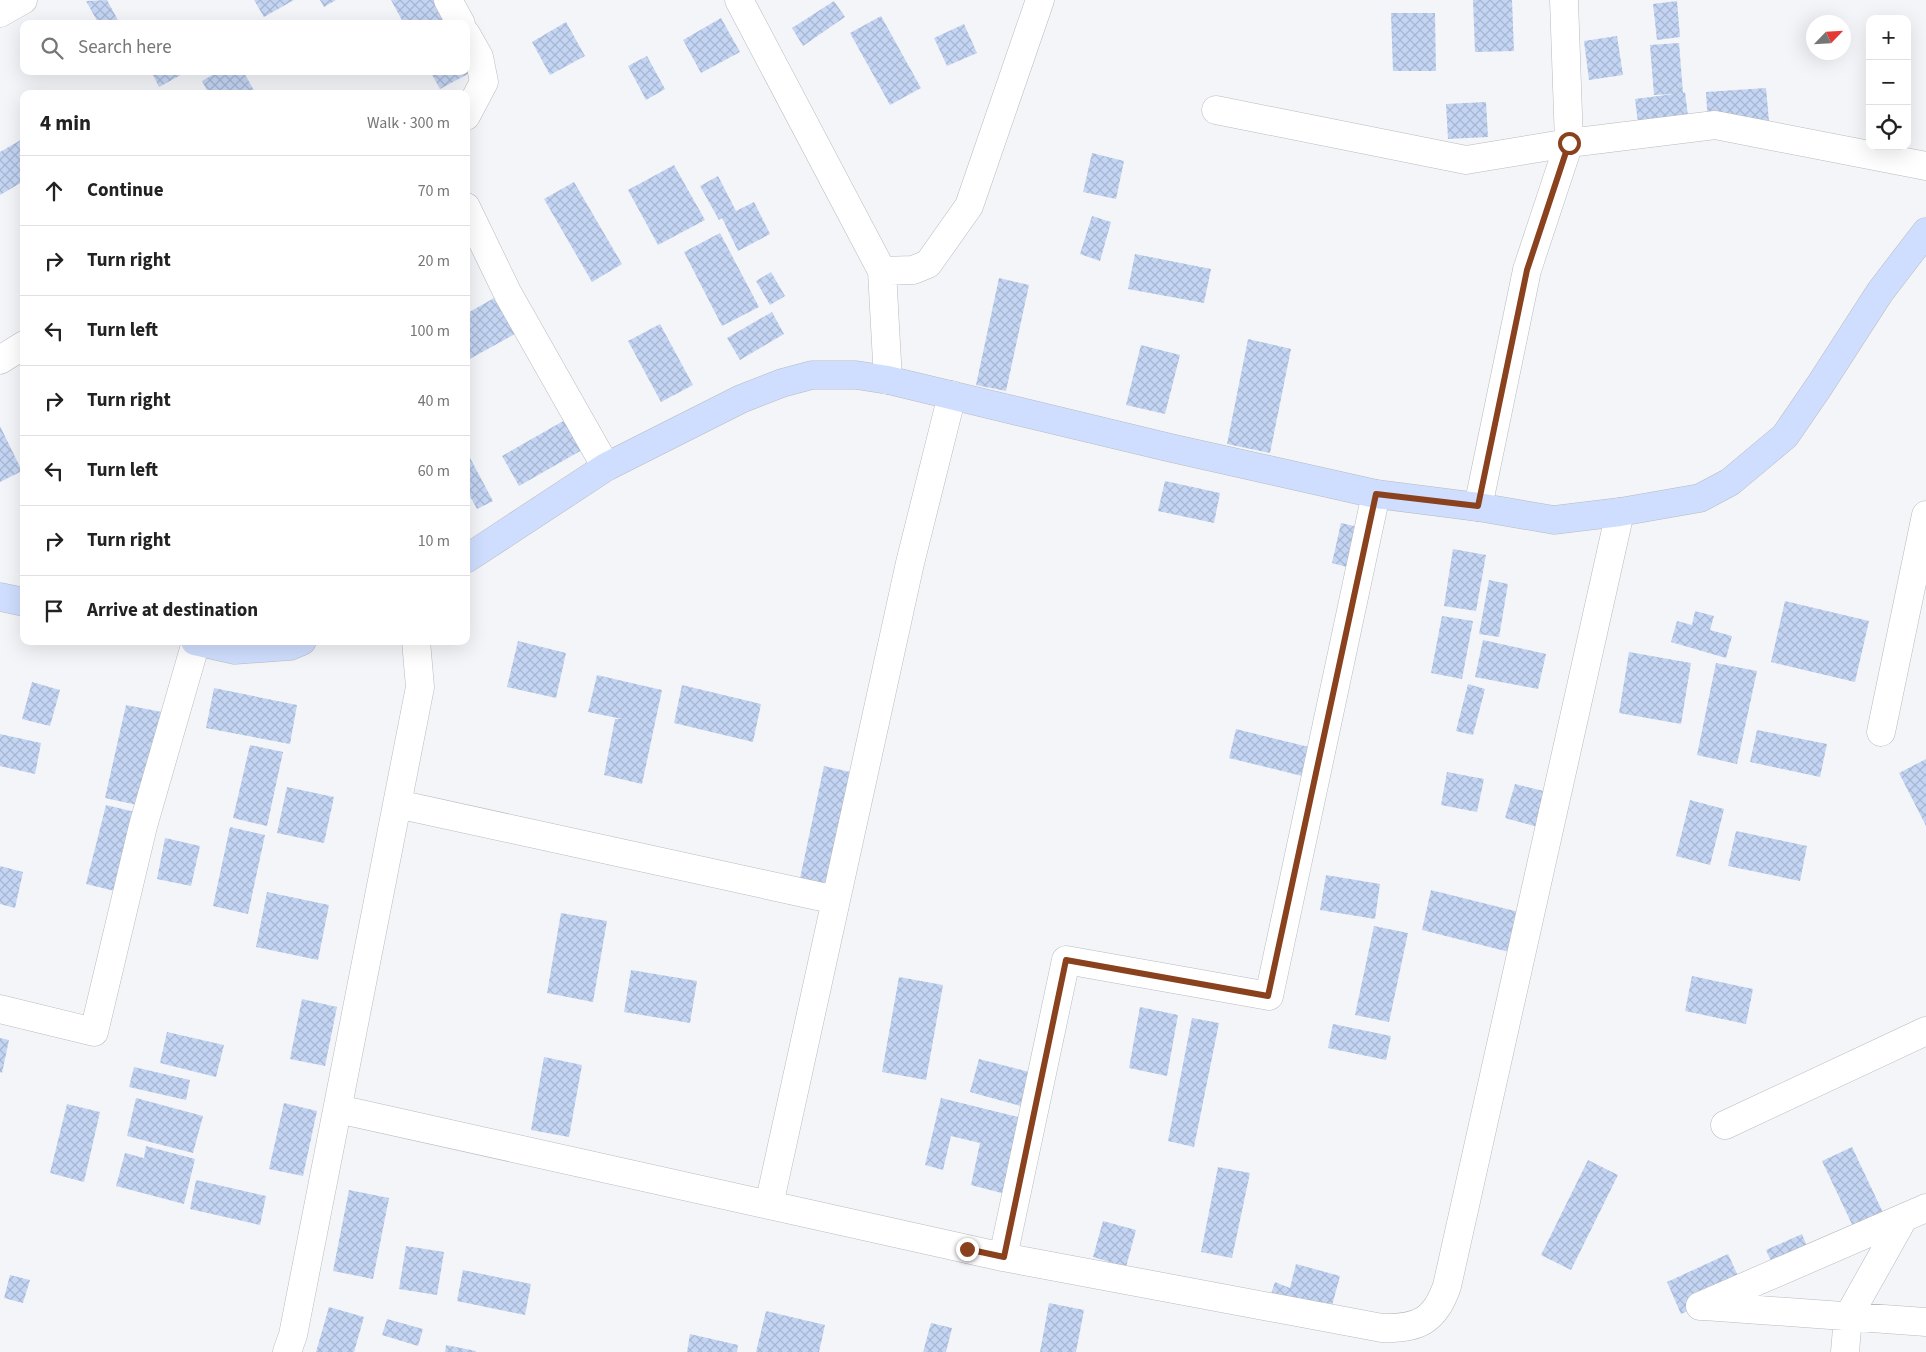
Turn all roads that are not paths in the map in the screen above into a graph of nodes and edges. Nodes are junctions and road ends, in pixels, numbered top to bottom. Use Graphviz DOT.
graph roads {
  1 [pos="23,0"];
  2 [pos="448,0"];
  3 [pos="739,0"];
  4 [pos="1040,0"];
  5 [pos="1564,0"];
  6 [pos="0,14"];
  7 [pos="459,20"];
  8 [pos="470,41"];
  9 [pos="470,108"];
  10 [pos="1216,110"];
  11 [pos="1569,143"];
  12 [pos="1926,166"];
  13 [pos="470,215"];
  14 [pos="1926,232"];
  15 [pos="882,271"];
  16 [pos="20,348"];
  17 [pos="0,360"];
  18 [pos="888,380"];
  19 [pos="952,395"];
  20 [pos="606,467"];
  21 [pos="1376,494"];
  22 [pos="1478,506"];
  23 [pos="1620,512"];
  24 [pos="1926,515"];
  25 [pos="470,556"];
  26 [pos="0,597"];
  27 [pos="20,601"];
  28 [pos="195,645"];
  29 [pos="214,645"];
  30 [pos="292,645"];
  31 [pos="416,645"];
  32 [pos="1881,732"];
  33 [pos="397,804"];
  34 [pos="836,900"];
  35 [pos="0,1009"];
  36 [pos="1926,1031"];
  37 [pos="338,1109"];
  38 [pos="1725,1125"];
  39 [pos="769,1205"];
  40 [pos="1914,1214"];
  41 [pos="1004,1257"];
  42 [pos="1848,1317"];
  43 [pos="1926,1322"];
  44 [pos="286,1352"];
  45 [pos="1845,1352"];
  1 -- 6 [label="street"];
  2 -- 7 [label="street"];
  3 -- 15 [label="street"];
  4 -- 15 [label="street"];
  5 -- 11 [label="street"];
  8 -- 9 [label="street"];
  10 -- 11 [label="street"];
  11 -- 12 [label="street"];
  11 -- 22 [label="street"];
  13 -- 20 [label="street"];
  14 -- 23 [label="street"];
  15 -- 18 [label="street"];
  16 -- 17 [label="street"];
  18 -- 19 [label="street"];
  18 -- 20 [label="street"];
  19 -- 21 [label="street"];
  19 -- 34 [label="street"];
  20 -- 25 [label="street"];
  21 -- 22 [label="street"];
  21 -- 41 [label="street"];
  22 -- 23 [label="street"];
  23 -- 41 [label="street"];
  24 -- 32 [label="street"];
  26 -- 27 [label="street"];
  28 -- 35 [label="street"];
  29 -- 30 [label="street"];
  31 -- 33 [label="street"];
  33 -- 34 [label="street"];
  33 -- 37 [label="street"];
  34 -- 39 [label="street"];
  36 -- 38 [label="street"];
  37 -- 39 [label="street"];
  37 -- 44 [label="street"];
  39 -- 41 [label="street"];
  40 -- 42 [label="street"];
  40 -- 42 [label="street"];
  42 -- 43 [label="street"];
  42 -- 45 [label="street"];
}
